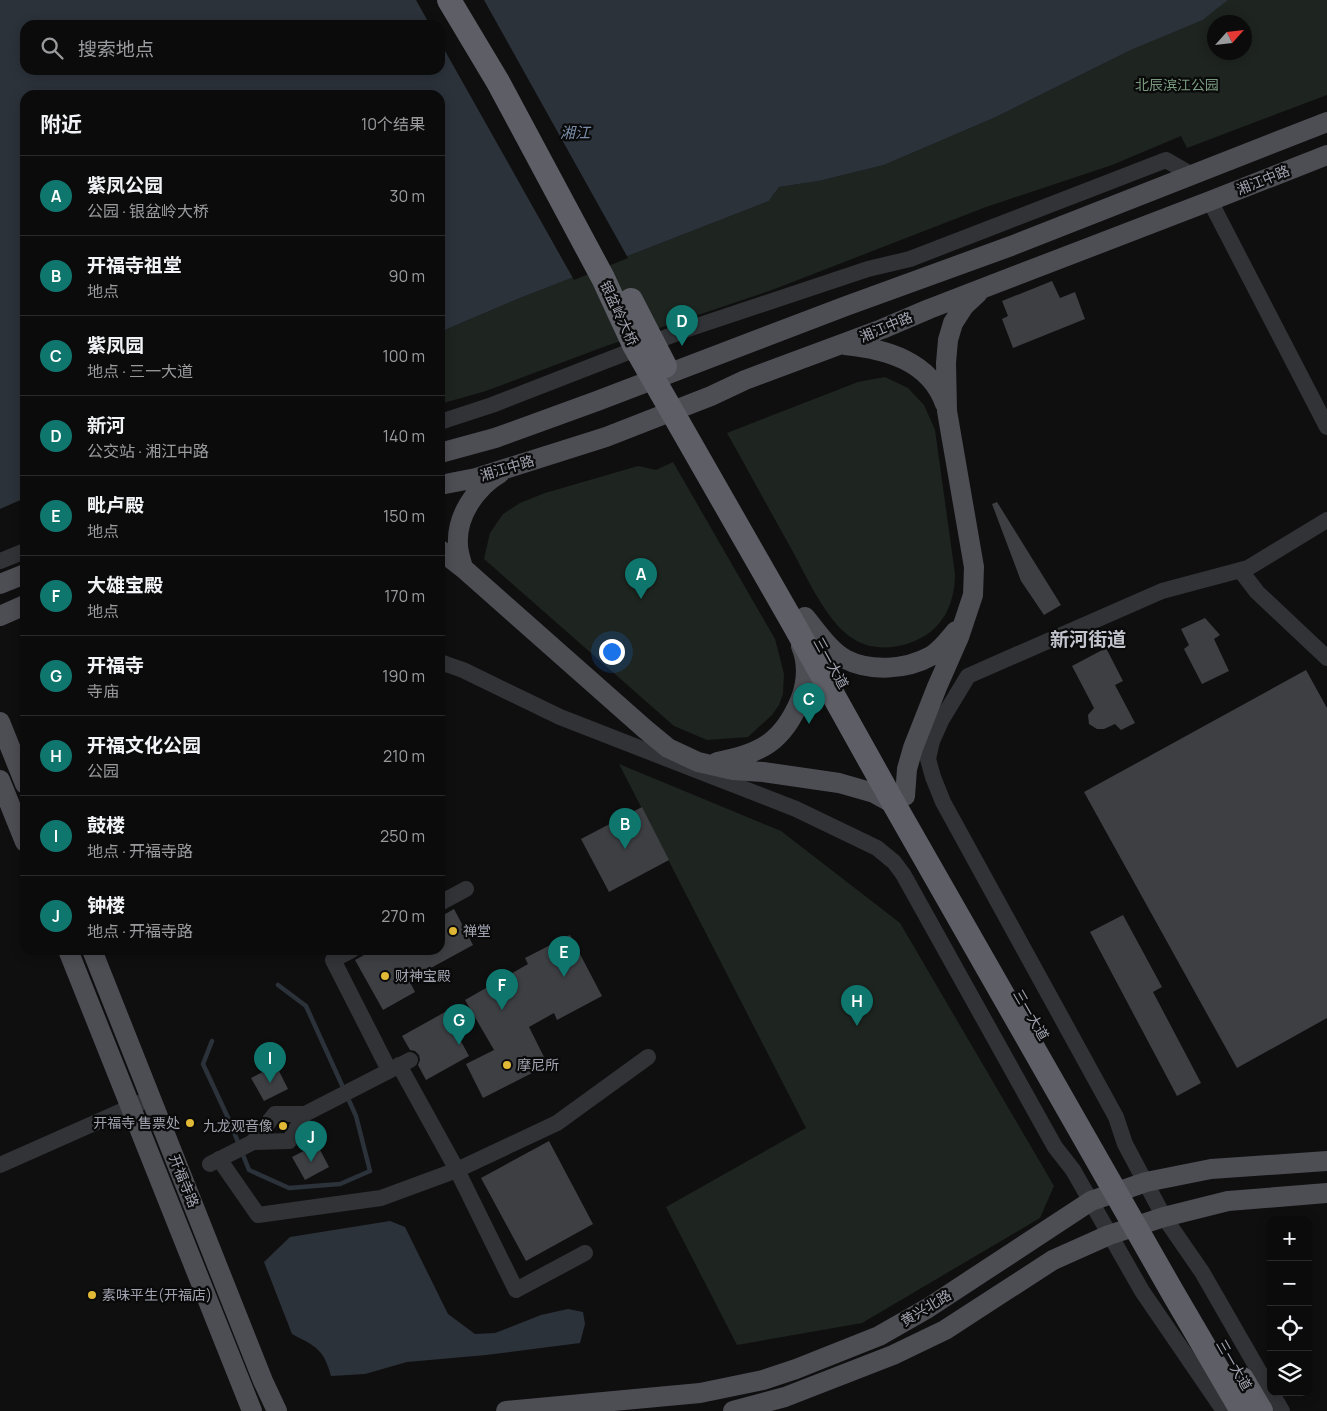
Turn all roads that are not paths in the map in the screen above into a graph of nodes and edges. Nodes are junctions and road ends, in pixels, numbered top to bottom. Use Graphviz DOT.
graph roads {
  1 [pos="449,0"];
  2 [pos="468,0"];
  3 [pos="1327,122"];
  4 [pos="1327,155"];
  5 [pos="1192,175"];
  6 [pos="1210,202"];
  7 [pos="868,269"];
  8 [pos="939,271"];
  9 [pos="983,288"];
  10 [pos="843,345"];
  11 [pos="947,411"];
  12 [pos="445,420"];
  13 [pos="1327,426"];
  14 [pos="445,452"];
  15 [pos="510,468"];
  16 [pos="445,484"];
  17 [pos="1327,520"];
  18 [pos="20,553"];
  19 [pos="445,554"];
  20 [pos="0,561"];
  21 [pos="463,568"];
  22 [pos="1240,570"];
  23 [pos="20,576"];
  24 [pos="0,584"];
  25 [pos="20,607"];
  26 [pos="0,616"];
  27 [pos="966,618"];
  28 [pos="799,620"];
  29 [pos="1327,658"];
  30 [pos="445,664"];
  31 [pos="0,722"];
  32 [pos="698,762"];
  33 [pos="20,772"];
  34 [pos="0,780"];
  35 [pos="899,800"];
  36 [pos="20,830"];
  37 [pos="466,889"];
  38 [pos="445,900"];
  39 [pos="70,955"];
  40 [pos="94,955"];
  41 [pos="342,955"];
  42 [pos="648,1057"];
  43 [pos="399,1065"];
  44 [pos="152,1098"];
  45 [pos="131,1106"];
  46 [pos="305,1114"];
  47 [pos="253,1142"];
  48 [pos="1327,1161"];
  49 [pos="0,1165"];
  50 [pos="457,1170"];
  51 [pos="1146,1182"];
  52 [pos="1327,1193"];
  53 [pos="1091,1201"];
  54 [pos="1164,1217"];
  55 [pos="1109,1235"];
  56 [pos="585,1253"];
  57 [pos="1267,1385"];
  58 [pos="1273,1396"];
  59 [pos="252,1411"];
  60 [pos="277,1411"];
  61 [pos="506,1411"];
  62 [pos="733,1411"];
  63 [pos="1224,1411"];
  64 [pos="1242,1411"];
  65 [pos="1261,1411"];
  66 [pos="1282,1411"];
  1 -- 28 [label="highway, 银盆岭大桥, bridge"];
  2 -- 28 [label="highway, 银盆岭大桥, bridge"];
  3 -- 5 [label="main road"];
  4 -- 6 [label="main road, 湘江中路"];
  5 -- 7 [label="street"];
  5 -- 8 [label="main road"];
  6 -- 9 [label="main road, 湘江中路"];
  6 -- 13 [label="street"];
  7 -- 8 [label="street"];
  7 -- 12 [label="street"];
  8 -- 14 [label="main road"];
  9 -- 10 [label="main road, 湘江中路"];
  9 -- 11 [label="main road"];
  10 -- 11 [label="main road"];
  10 -- 15 [label="main road, 湘江中路"];
  11 -- 27 [label="main road"];
  15 -- 16 [label="main road, 湘江中路"];
  15 -- 21 [label="main road"];
  17 -- 22 [label="street"];
  18 -- 20 [label="street"];
  19 -- 21 [label="main road"];
  21 -- 32 [label="main road"];
  22 -- 29 [label="street"];
  22 -- 51 [label="street"];
  23 -- 24 [label="main road"];
  25 -- 26 [label="main road"];
  27 -- 28 [label="main road"];
  27 -- 35 [label="main road"];
  28 -- 32 [label="main road, bridge"];
  28 -- 35 [label="highway, 三一大道"];
  30 -- 53 [label="street"];
  31 -- 33 [label="main road"];
  32 -- 35 [label="main road"];
  34 -- 36 [label="main road"];
  35 -- 64 [label="highway, 三一大道, bridge"];
  35 -- 65 [label="highway, 三一大道, bridge"];
  37 -- 38 [label="street"];
  39 -- 45 [label="main road, 开福寺路"];
  40 -- 44 [label="main road, 开福寺路"];
  41 -- 43 [label="street"];
  42 -- 50 [label="street"];
  43 -- 46 [label="street"];
  43 -- 50 [label="street"];
  44 -- 45 [label="street"];
  44 -- 60 [label="main road, 开福寺路"];
  45 -- 49 [label="street"];
  45 -- 59 [label="main road, 开福寺路"];
  46 -- 47 [label="street"];
  46 -- 47 [label="street"];
  47 -- 50 [label="street"];
  48 -- 51 [label="main road, 黄兴北路"];
  50 -- 56 [label="street"];
  51 -- 53 [label="main road, 黄兴北路"];
  51 -- 54 [label="street"];
  52 -- 54 [label="main road, 黄兴北路"];
  53 -- 55 [label="street"];
  53 -- 61 [label="main road, 黄兴北路"];
  54 -- 55 [label="main road, 黄兴北路"];
  54 -- 57 [label="street"];
  55 -- 62 [label="main road, 黄兴北路"];
  55 -- 63 [label="street"];
  58 -- 66 [label="street"];
}
